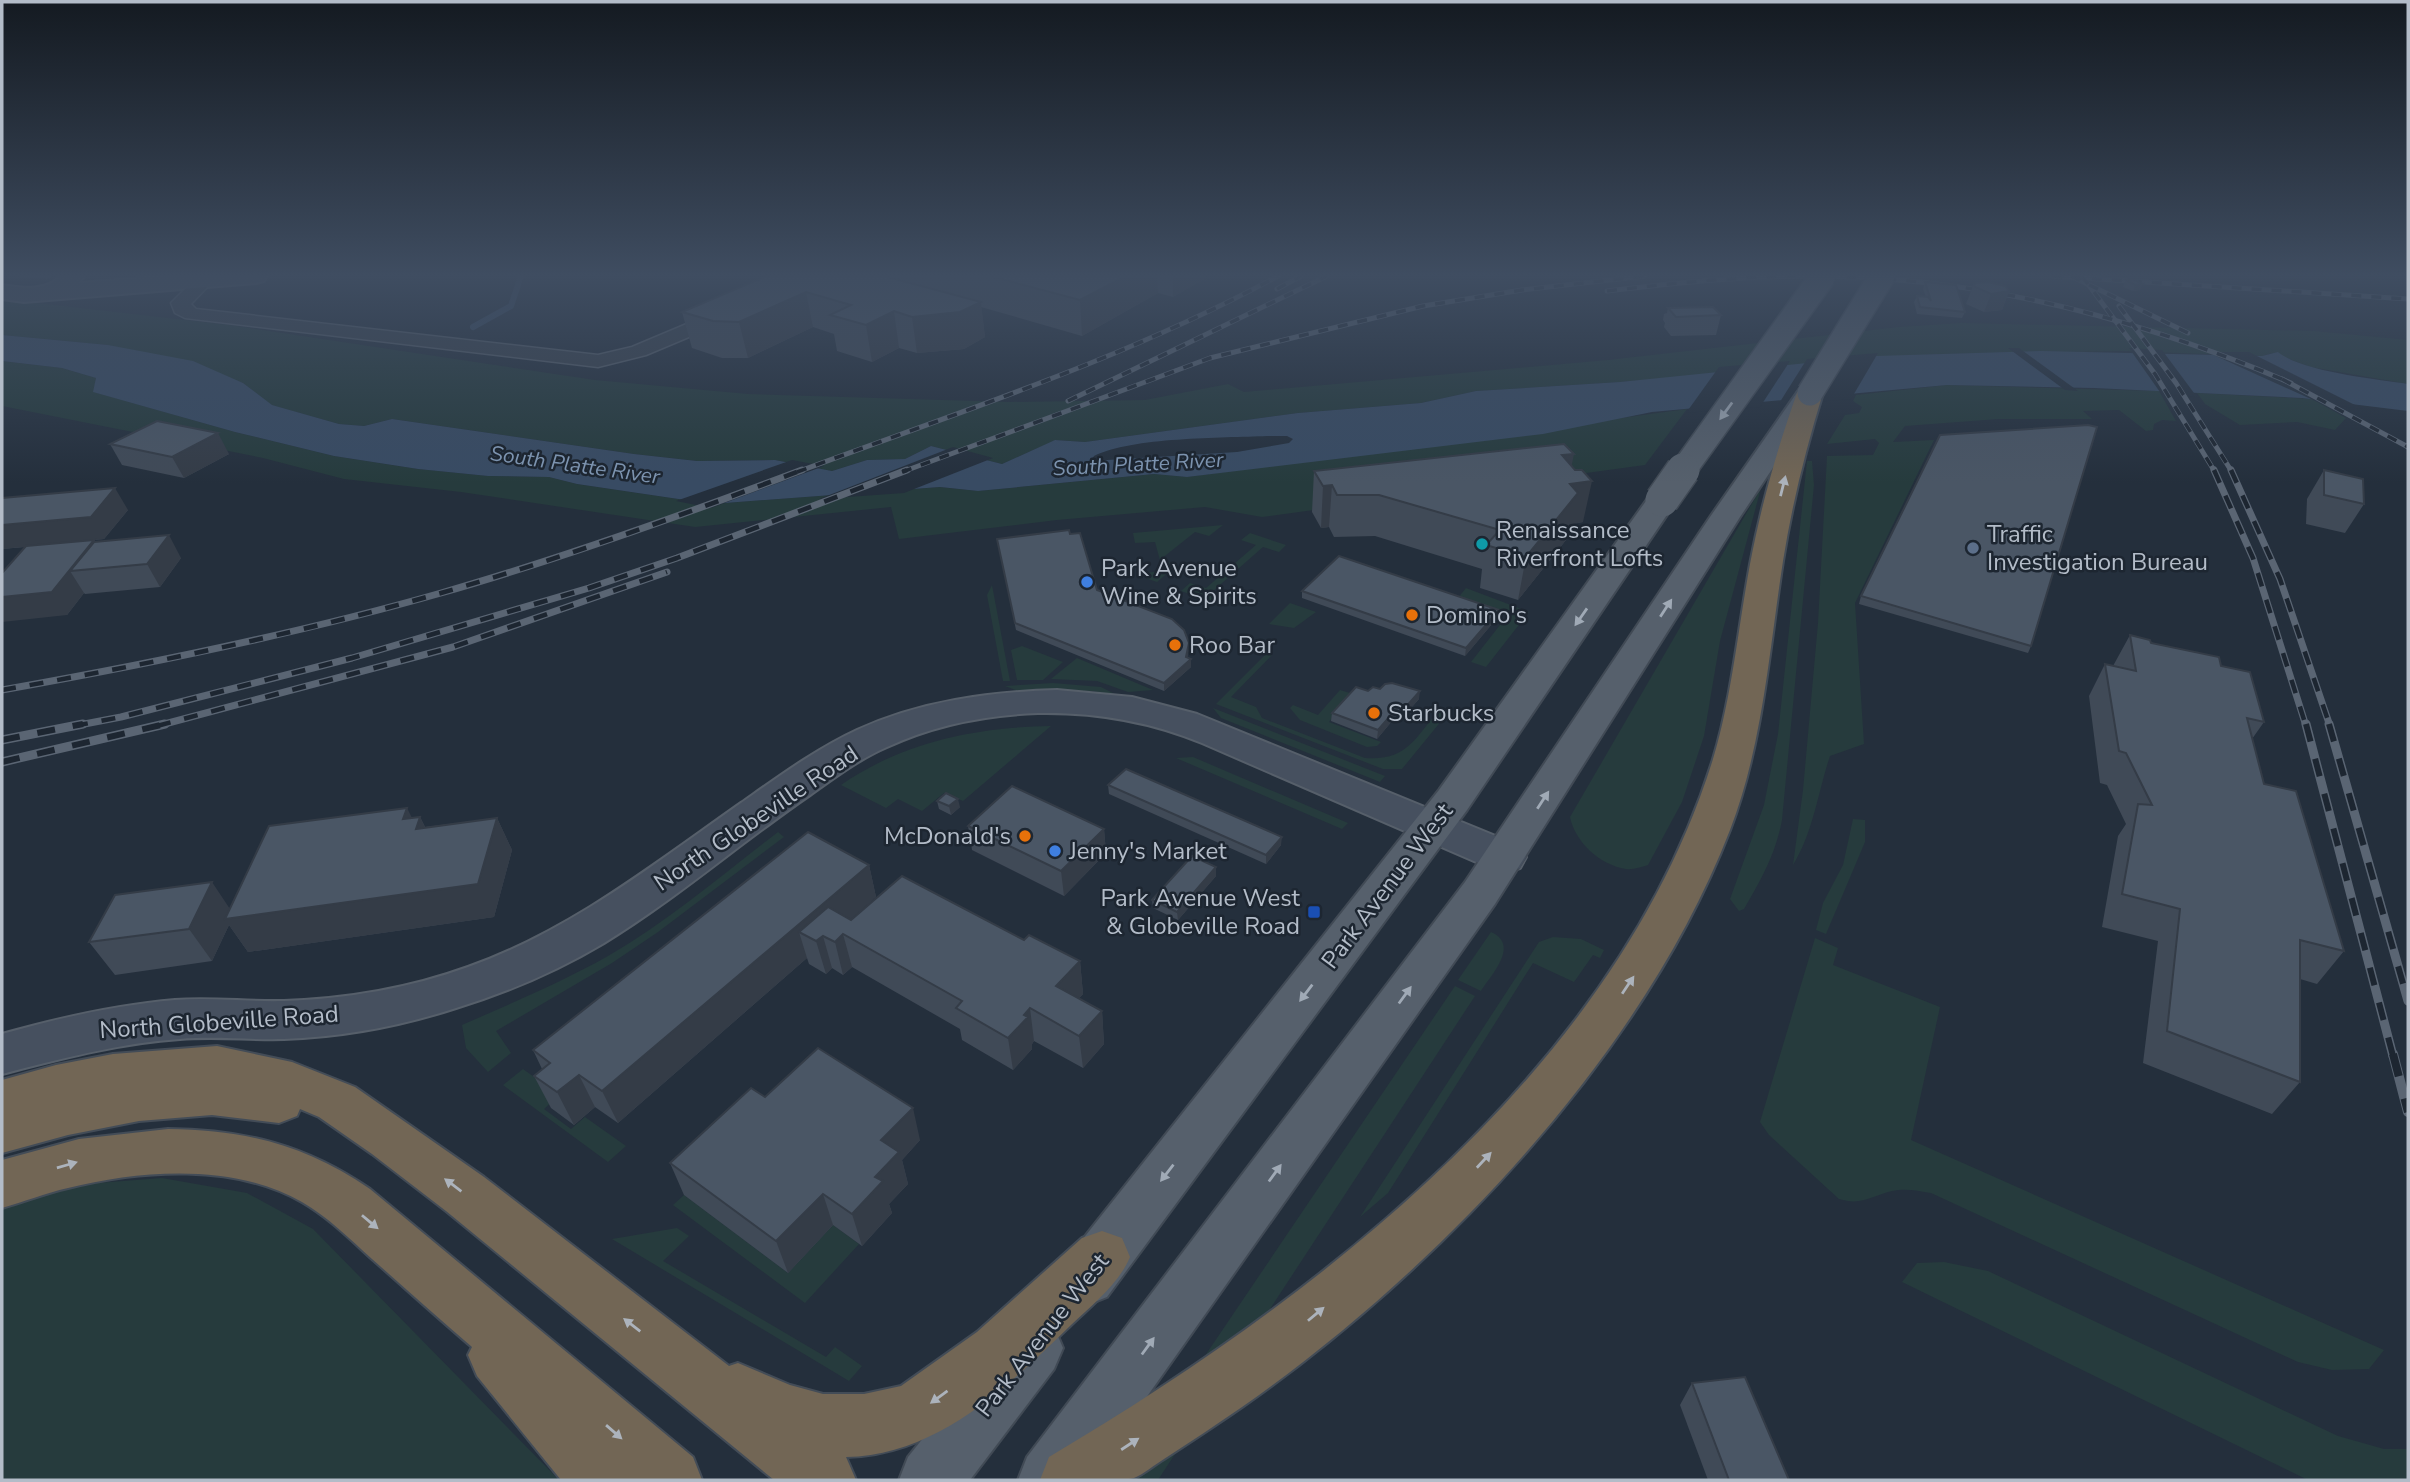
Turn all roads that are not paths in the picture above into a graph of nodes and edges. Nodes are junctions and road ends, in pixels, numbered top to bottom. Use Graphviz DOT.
graph roads {
  1 [pos="467,345"];
  2 [pos="653,345"];
  3 [pos="1773,345"];
  4 [pos="1839,345"];
  5 [pos="1810,393"];
  6 [pos="1433,827"];
  7 [pos="1505,857"];
  8 [pos="2,1054"];
  9 [pos="2,1101"];
  10 [pos="2,1131"];
  11 [pos="390,1138"];
  12 [pos="2,1184"];
  13 [pos="1102,1257"];
  14 [pos="433,1275"];
  15 [pos="686,1368"];
  16 [pos="601,1480"];
  17 [pos="670,1480"];
  18 [pos="824,1480"];
  19 [pos="931,1480"];
  20 [pos="1050,1480"];
  21 [pos="1072,1480"];
  1 -- 2 [label="street"];
  3 -- 6 [label="main road, Park Avenue West, one-way, bridge"];
  4 -- 5 [label="main road, bridge"];
  7 -- 5 [label="main road, one-way"];
  21 -- 5 [label="highway, one-way"];
  6 -- 7 [label="street, North Globeville Road"];
  6 -- 8 [label="street, North Globeville Road"];
  6 -- 13 [label="main road, Park Avenue West, one-way"];
  20 -- 7 [label="main road, one-way"];
  9 -- 11 [label="highway"];
  10 -- 11 [label="highway"];
  15 -- 11 [label="highway, one-way"];
  12 -- 14 [label="highway, one-way"];
  13 -- 15 [label="highway, one-way"];
  13 -- 19 [label="main road, Park Avenue West"];
  14 -- 16 [label="highway"];
  14 -- 17 [label="highway, one-way"];
  15 -- 18 [label="highway"];
}
